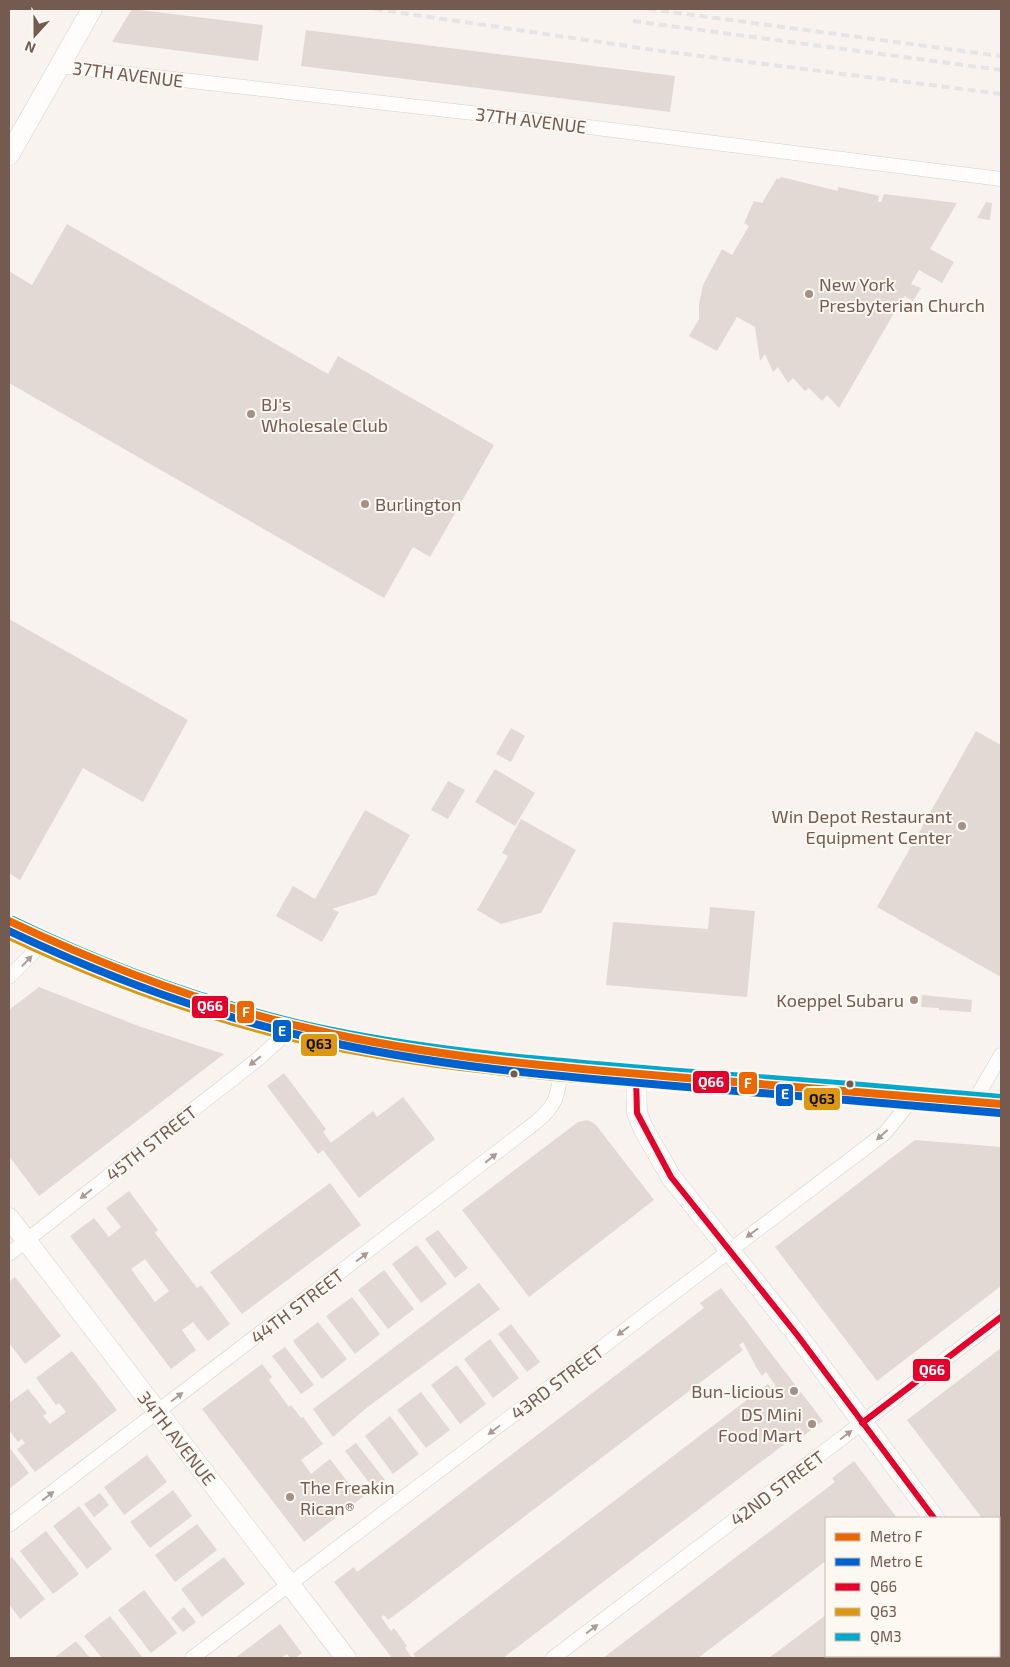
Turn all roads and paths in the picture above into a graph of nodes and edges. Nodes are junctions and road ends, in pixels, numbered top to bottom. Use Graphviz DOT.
graph roads {
  1 [pos="92,9"];
  2 [pos="59,66"];
  3 [pos="9,155"];
  4 [pos="1001,179"];
  5 [pos="9,928"];
  6 [pos="43,943"];
  7 [pos="9,977"];
  8 [pos="291,1029"];
  9 [pos="1001,1054"];
  10 [pos="560,1070"];
  11 [pos="636,1076"];
  12 [pos="913,1098"];
  13 [pos="973,1103"];
  14 [pos="1001,1106"];
  15 [pos="9,1218"];
  16 [pos="26,1241"];
  17 [pos="730,1250"];
  18 [pos="9,1254"];
  19 [pos="1001,1317"];
  20 [pos="158,1412"];
  21 [pos="862,1423"];
  22 [pos="933,1517"];
  23 [pos="9,1525"];
  24 [pos="290,1584"];
  25 [pos="192,1658"];
  26 [pos="346,1658"];
  27 [pos="553,1658"];
  1 -- 2 [label="street"];
  2 -- 3 [label="street"];
  2 -- 4 [label="street, 37TH AVENUE"];
  5 -- 6 [label="main road"];
  7 -- 6 [label="street, one-way"];
  6 -- 8 [label="main road"];
  8 -- 10 [label="main road"];
  8 -- 16 [label="street, 45TH STREET, one-way"];
  9 -- 13 [label="street"];
  10 -- 11 [label="main road"];
  20 -- 10 [label="street, 44TH STREET, one-way"];
  11 -- 12 [label="main road"];
  11 -- 17 [label="street"];
  12 -- 13 [label="main road"];
  12 -- 17 [label="street, 43RD STREET, one-way"];
  13 -- 14 [label="main road"];
  15 -- 16 [label="street, 34TH AVENUE"];
  16 -- 18 [label="street, 45TH STREET"];
  16 -- 20 [label="street, 34TH AVENUE"];
  17 -- 21 [label="street"];
  17 -- 24 [label="street, 43RD STREET, one-way"];
  19 -- 21 [label="street, 42ND STREET"];
  23 -- 20 [label="street, 44TH STREET, one-way"];
  20 -- 24 [label="street, 34TH AVENUE"];
  21 -- 22 [label="street"];
  27 -- 21 [label="street, 42ND STREET, one-way"];
  24 -- 25 [label="street, 43RD STREET"];
  24 -- 26 [label="street, 34TH AVENUE"];
}
